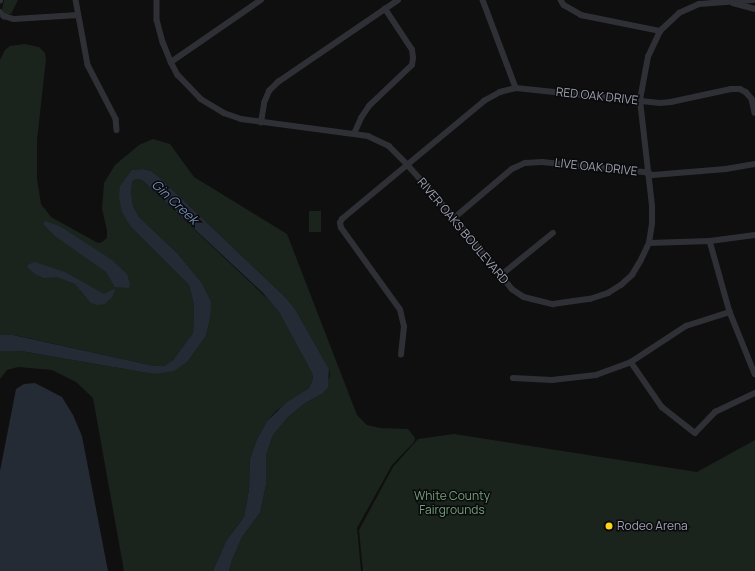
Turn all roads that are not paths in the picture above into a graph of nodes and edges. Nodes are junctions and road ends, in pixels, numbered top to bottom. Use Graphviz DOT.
graph roads {
  1 [pos="76,0"];
  2 [pos="157,0"];
  3 [pos="261,0"];
  4 [pos="398,0"];
  5 [pos="483,0"];
  6 [pos="561,0"];
  7 [pos="753,0"];
  8 [pos="699,2"];
  9 [pos="733,3"];
  10 [pos="385,9"];
  11 [pos="755,9"];
  12 [pos="0,12"];
  13 [pos="78,14"];
  14 [pos="660,31"];
  15 [pos="171,62"];
  16 [pos="516,88"];
  17 [pos="640,100"];
  18 [pos="755,113"];
  19 [pos="261,123"];
  20 [pos="117,130"];
  21 [pos="354,134"];
  22 [pos="407,164"];
  23 [pos="755,164"];
  24 [pos="649,174"];
  25 [pos="454,218"];
  26 [pos="553,233"];
  27 [pos="755,235"];
  28 [pos="710,241"];
  29 [pos="649,243"];
  30 [pos="500,276"];
  31 [pos="730,312"];
  32 [pos="401,355"];
  33 [pos="631,362"];
  34 [pos="755,374"];
  35 [pos="513,378"];
  36 [pos="755,393"];
  1 -- 13 [label="street"];
  2 -- 15 [label="street, RIVER OAKS BOULEVARD"];
  3 -- 15 [label="street"];
  4 -- 10 [label="street"];
  5 -- 16 [label="street"];
  6 -- 14 [label="street"];
  7 -- 9 [label="street, RIVER OAKS BOULEVARD"];
  8 -- 9 [label="street, RIVER OAKS BOULEVARD"];
  8 -- 14 [label="street, RIVER OAKS BOULEVARD"];
  9 -- 11 [label="street, RIVER OAKS BOULEVARD"];
  10 -- 19 [label="street"];
  10 -- 21 [label="street"];
  12 -- 13 [label="street"];
  13 -- 20 [label="street"];
  14 -- 17 [label="street, RIVER OAKS BOULEVARD"];
  15 -- 19 [label="street, RIVER OAKS BOULEVARD"];
  16 -- 17 [label="street, RED OAK DRIVE"];
  16 -- 22 [label="street"];
  17 -- 18 [label="street, RED OAK DRIVE"];
  17 -- 24 [label="street, RIVER OAKS BOULEVARD"];
  19 -- 21 [label="street, RIVER OAKS BOULEVARD"];
  21 -- 22 [label="street, RIVER OAKS BOULEVARD"];
  22 -- 25 [label="street, RIVER OAKS BOULEVARD"];
  22 -- 32 [label="street"];
  23 -- 24 [label="street, LIVE OAK DRIVE"];
  24 -- 25 [label="street, LIVE OAK DRIVE"];
  24 -- 29 [label="street, RIVER OAKS BOULEVARD"];
  25 -- 30 [label="street, RIVER OAKS BOULEVARD"];
  26 -- 30 [label="street"];
  27 -- 28 [label="street"];
  28 -- 29 [label="street"];
  28 -- 31 [label="street"];
  29 -- 30 [label="street, RIVER OAKS BOULEVARD"];
  31 -- 33 [label="street"];
  31 -- 34 [label="street"];
  33 -- 35 [label="street"];
  33 -- 36 [label="street"];
}
